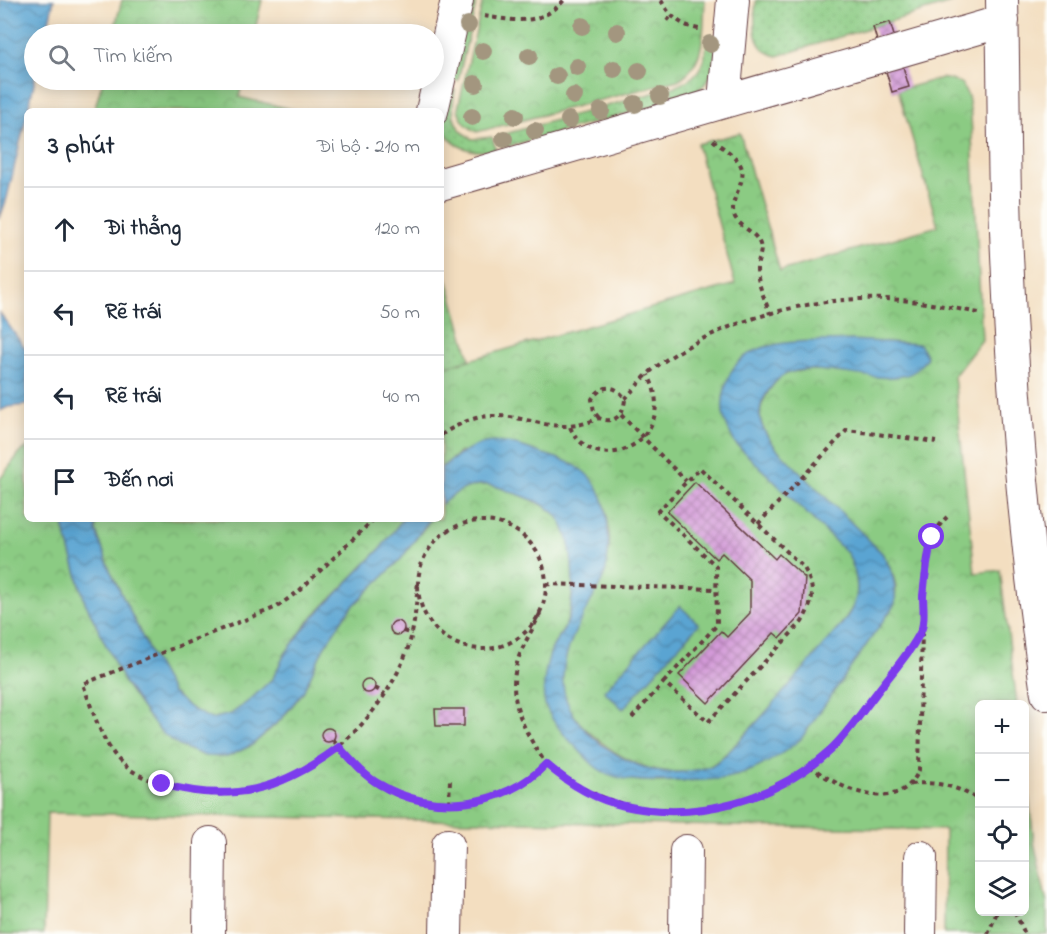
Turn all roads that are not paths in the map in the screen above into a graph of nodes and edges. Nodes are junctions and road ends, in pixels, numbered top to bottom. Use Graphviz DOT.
graph roads {
  1 [pos="733,0"];
  2 [pos="467,8"];
  3 [pos="1002,10"];
  4 [pos="444,76"];
  5 [pos="439,90"];
  6 [pos="724,102"];
  7 [pos="433,108"];
  8 [pos="444,183"];
  9 [pos="1047,694"];
  10 [pos="210,843"];
  11 [pos="448,845"];
  12 [pos="686,851"];
  13 [pos="921,857"];
  14 [pos="209,934"];
  15 [pos="446,934"];
  16 [pos="685,934"];
  17 [pos="920,934"];
  1 -- 6 [label="street"];
  2 -- 4 [label="street"];
  3 -- 6 [label="street"];
  3 -- 9 [label="street"];
  5 -- 7 [label="street"];
  6 -- 8 [label="street"];
  10 -- 14 [label="street"];
  11 -- 15 [label="street"];
  12 -- 16 [label="street"];
  13 -- 17 [label="street"];
}
